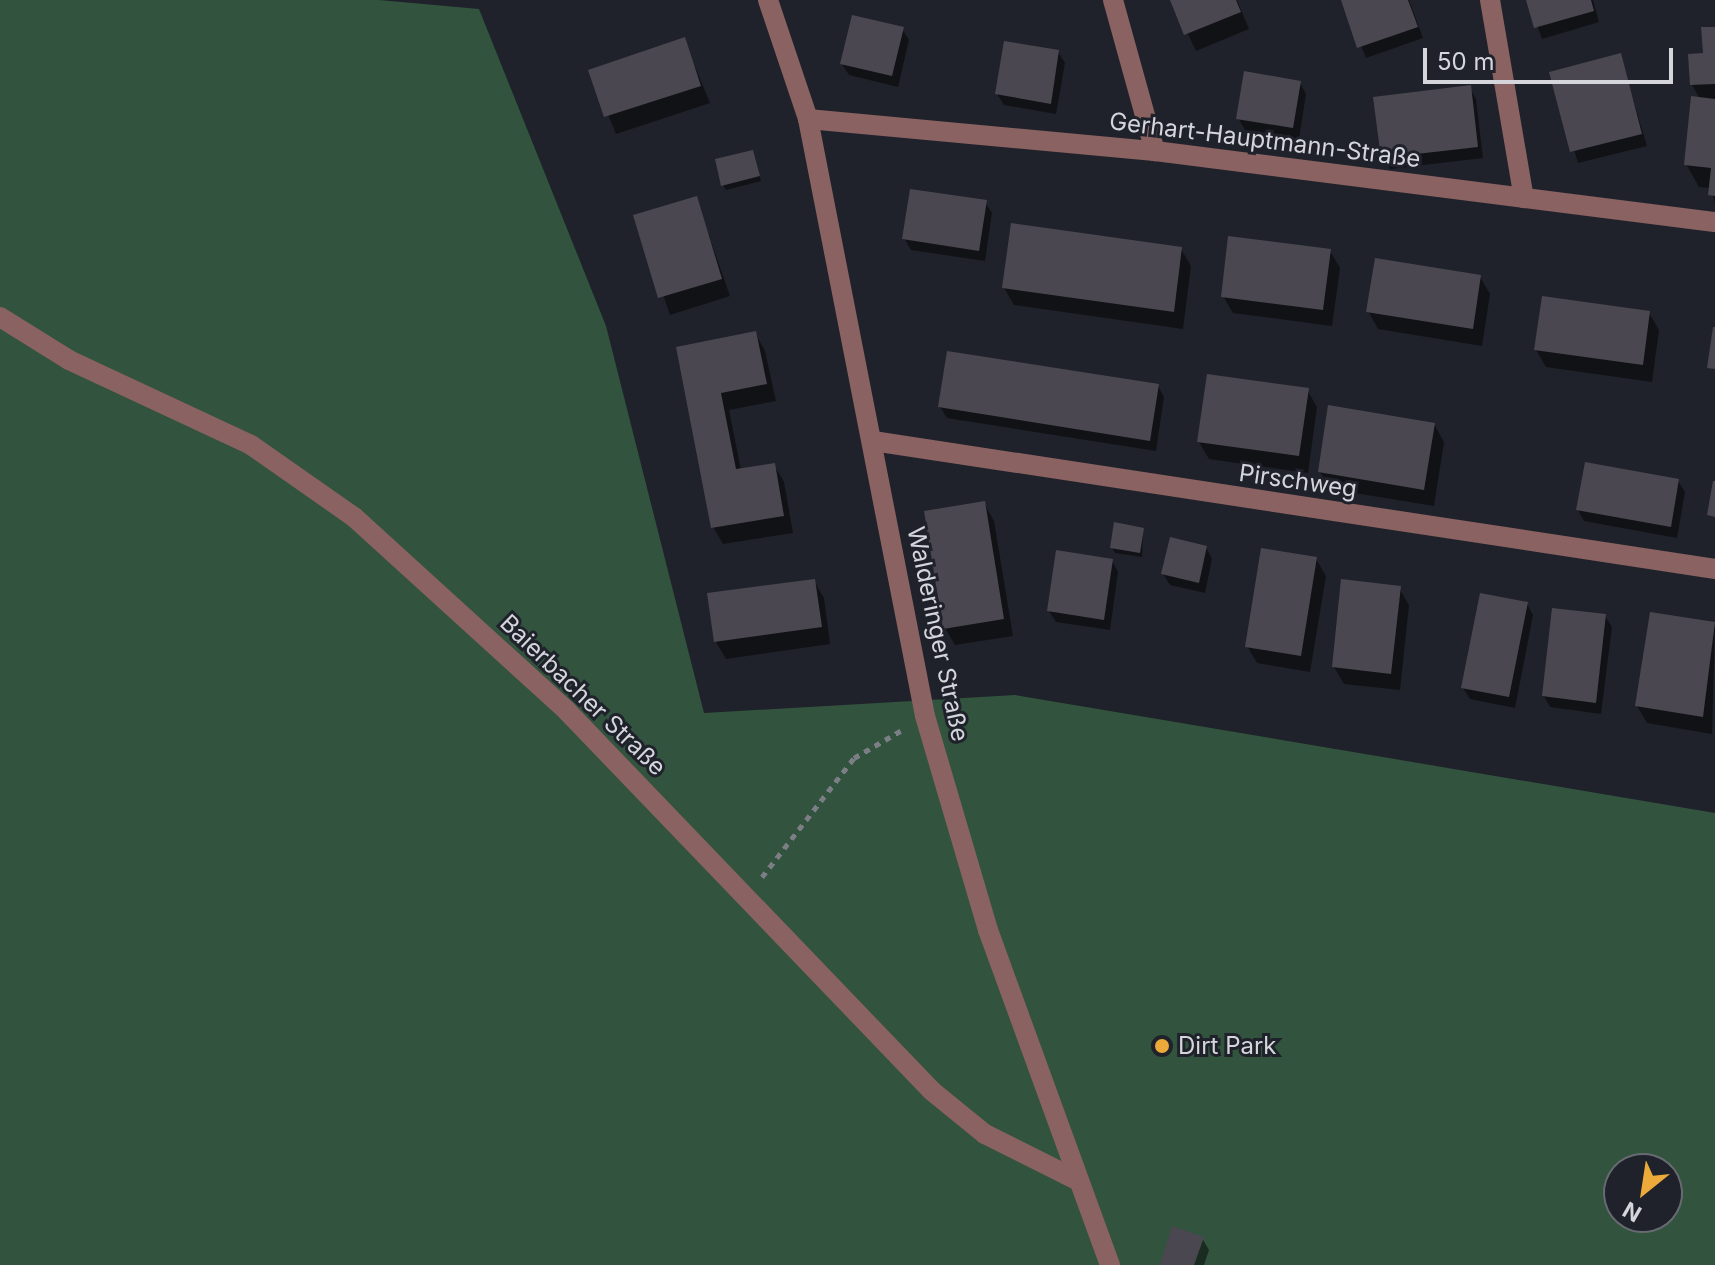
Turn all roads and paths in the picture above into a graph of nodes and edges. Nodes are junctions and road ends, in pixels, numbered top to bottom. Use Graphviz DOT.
graph roads {
  1 [pos="768,0"];
  2 [pos="1113,0"];
  3 [pos="1490,0"];
  4 [pos="808,119"];
  5 [pos="1155,151"];
  6 [pos="1524,198"];
  7 [pos="1715,222"];
  8 [pos="0,317"];
  9 [pos="873,441"];
  10 [pos="1715,569"];
  11 [pos="925,716"];
  12 [pos="747,897"];
  13 [pos="1075,1179"];
  14 [pos="1110,1265"];
  1 -- 4 [label="street, Walderinger Straße"];
  2 -- 5 [label="street"];
  3 -- 6 [label="street"];
  4 -- 5 [label="street, Gerhart-Hauptmann-Straße"];
  4 -- 9 [label="street, Walderinger Straße"];
  5 -- 6 [label="street, Gerhart-Hauptmann-Straße"];
  6 -- 7 [label="street, Gerhart-Hauptmann-Straße"];
  8 -- 12 [label="street, Baierbacher Straße"];
  9 -- 10 [label="street, Pirschweg"];
  9 -- 11 [label="street, Walderinger Straße"];
  11 -- 12 [label="path"];
  11 -- 13 [label="street, Walderinger Straße"];
  12 -- 13 [label="street, Baierbacher Straße"];
  13 -- 14 [label="street, Walderinger Straße"];
}
